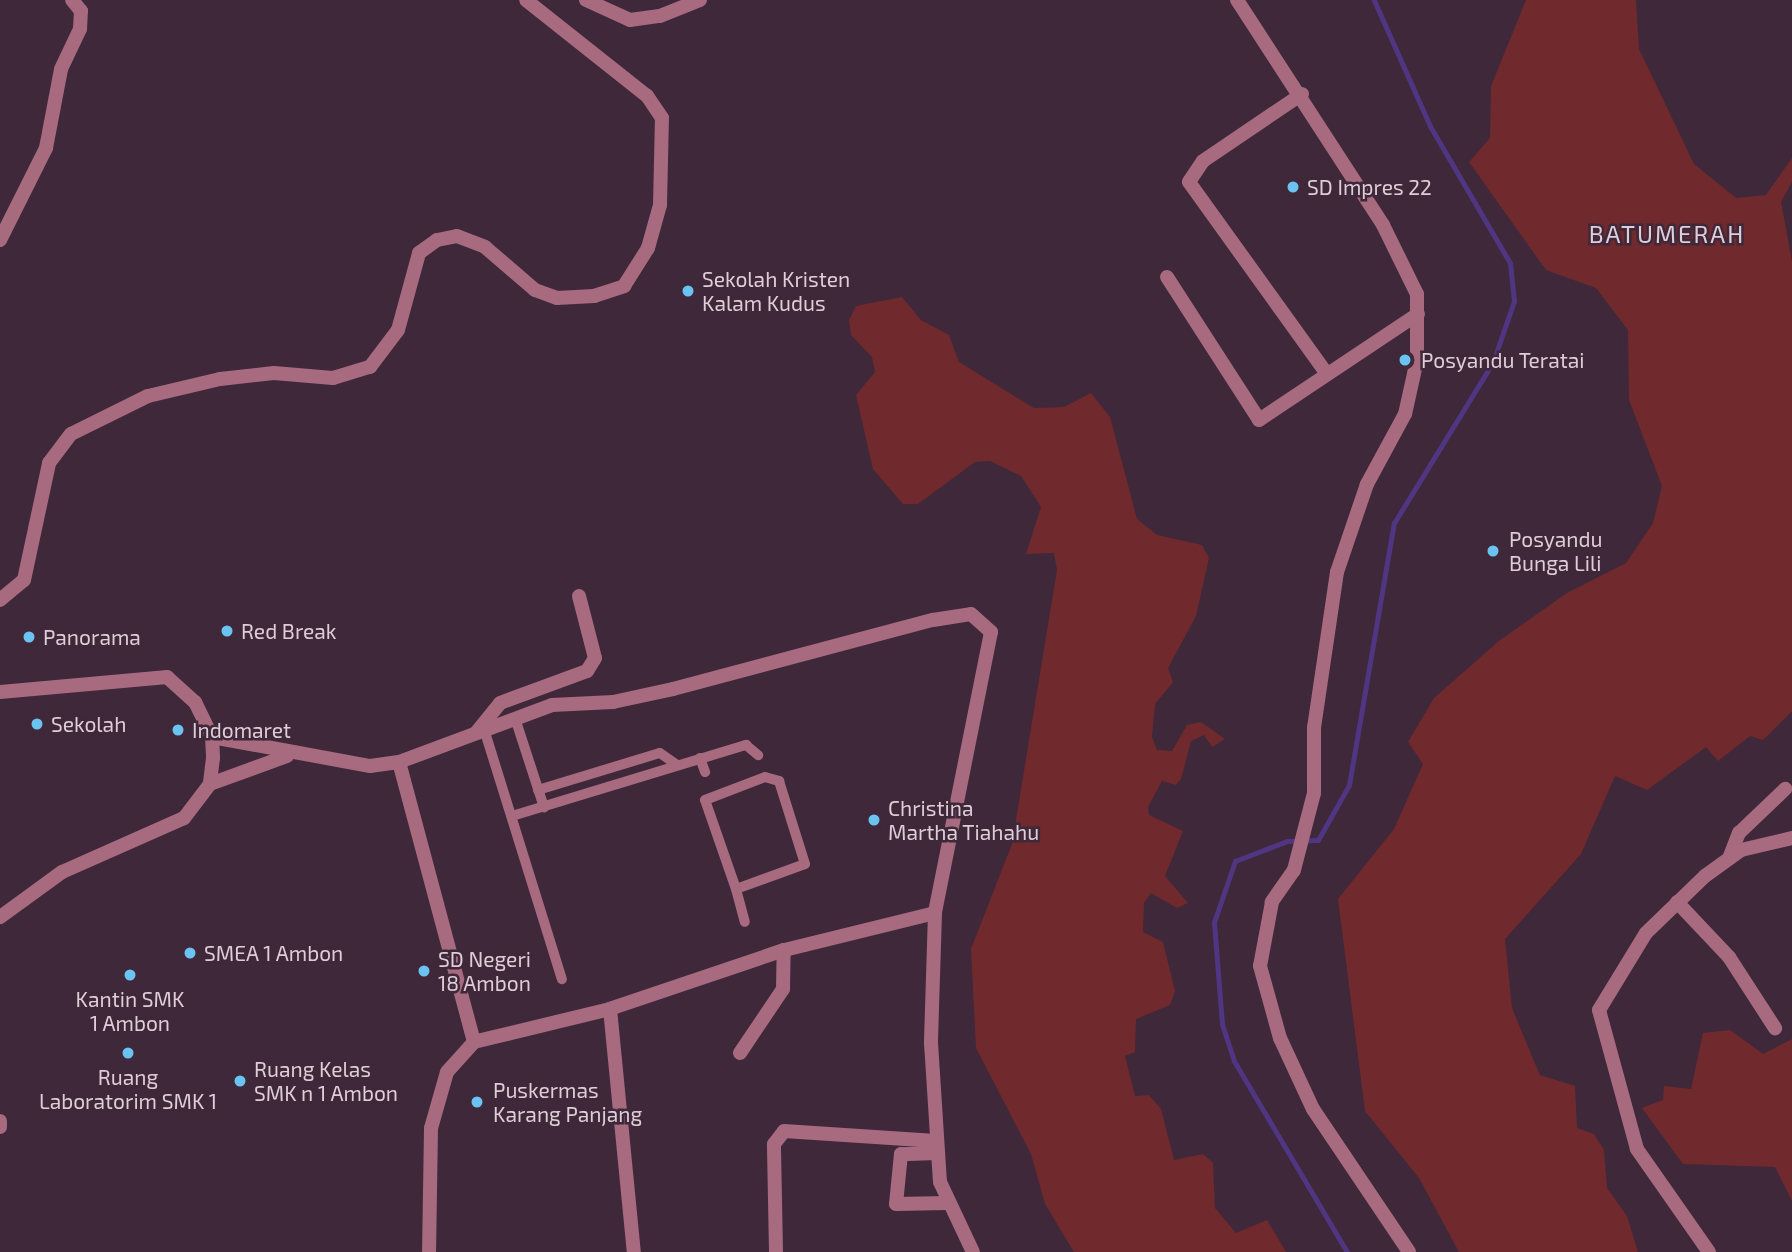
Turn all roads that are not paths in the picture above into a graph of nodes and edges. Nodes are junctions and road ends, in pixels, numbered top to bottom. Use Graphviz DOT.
graph roads {
  1 [pos="72,0"];
  2 [pos="526,0"];
  3 [pos="586,0"];
  4 [pos="700,0"];
  5 [pos="1237,0"];
  6 [pos="1302,94"];
  7 [pos="0,240"];
  8 [pos="1167,277"];
  9 [pos="1418,314"];
  10 [pos="1327,373"];
  11 [pos="579,596"];
  12 [pos="0,600"];
  13 [pos="0,692"];
  14 [pos="515,718"];
  15 [pos="480,731"];
  16 [pos="212,737"];
  17 [pos="758,755"];
  18 [pos="287,756"];
  19 [pos="700,758"];
  20 [pos="399,762"];
  21 [pos="677,765"];
  22 [pos="705,772"];
  23 [pos="210,784"];
  24 [pos="1785,789"];
  25 [pos="538,790"];
  26 [pos="544,807"];
  27 [pos="512,816"];
  28 [pos="1792,838"];
  29 [pos="1730,856"];
  30 [pos="736,889"];
  31 [pos="1677,902"];
  32 [pos="935,914"];
  33 [pos="0,917"];
  34 [pos="745,922"];
  35 [pos="784,950"];
  36 [pos="562,979"];
  37 [pos="610,1009"];
  38 [pos="1775,1028"];
  39 [pos="474,1042"];
  40 [pos="740,1052"];
  41 [pos="0,1121"];
  42 [pos="0,1127"];
  43 [pos="937,1147"];
  44 [pos="946,1203"];
  45 [pos="429,1252"];
  46 [pos="634,1252"];
  47 [pos="776,1252"];
  48 [pos="973,1252"];
  49 [pos="1409,1252"];
  50 [pos="1709,1252"];
  1 -- 7 [label="street"];
  2 -- 12 [label="street"];
  3 -- 4 [label="street"];
  5 -- 6 [label="street"];
  6 -- 9 [label="street"];
  6 -- 10 [label="street"];
  8 -- 10 [label="street"];
  9 -- 10 [label="street"];
  9 -- 49 [label="street"];
  11 -- 15 [label="street"];
  13 -- 16 [label="street"];
  14 -- 15 [label="street"];
  14 -- 25 [label="lane"];
  14 -- 32 [label="street"];
  15 -- 20 [label="street"];
  15 -- 27 [label="lane"];
  16 -- 18 [label="street"];
  16 -- 23 [label="street"];
  17 -- 19 [label="lane"];
  18 -- 20 [label="street"];
  18 -- 23 [label="street"];
  19 -- 21 [label="lane"];
  19 -- 22 [label="lane"];
  20 -- 39 [label="street"];
  21 -- 25 [label="lane"];
  21 -- 26 [label="lane"];
  23 -- 33 [label="street"];
  24 -- 29 [label="street"];
  25 -- 26 [label="lane"];
  26 -- 27 [label="lane"];
  27 -- 36 [label="lane"];
  28 -- 29 [label="street"];
  29 -- 31 [label="street"];
  30 -- 30 [label="lane"];
  30 -- 34 [label="lane"];
  31 -- 38 [label="street"];
  31 -- 50 [label="street"];
  32 -- 35 [label="street"];
  32 -- 43 [label="street"];
  35 -- 37 [label="street"];
  35 -- 40 [label="street"];
  37 -- 39 [label="street"];
  37 -- 46 [label="street"];
  39 -- 45 [label="street"];
  41 -- 42 [label="street"];
  43 -- 44 [label="street"];
  43 -- 44 [label="street"];
  43 -- 47 [label="street"];
  44 -- 48 [label="street"];
}
